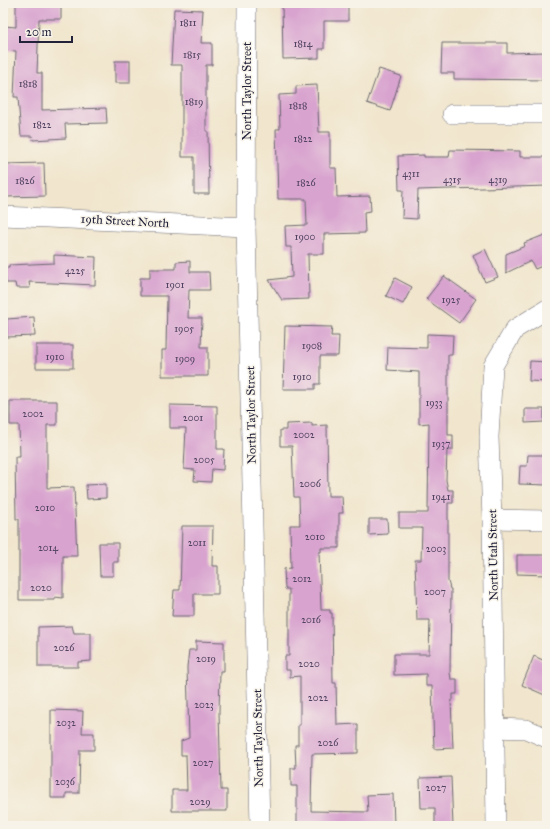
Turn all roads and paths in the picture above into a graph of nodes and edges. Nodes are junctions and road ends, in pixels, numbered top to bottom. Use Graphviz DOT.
graph roads {
  1 [pos="247,3"];
  2 [pos="452,114"];
  3 [pos="547,114"];
  4 [pos="3,216"];
  5 [pos="246,227"];
  6 [pos="547,309"];
  7 [pos="492,519"];
  8 [pos="547,520"];
  9 [pos="495,728"];
  10 [pos="547,738"];
  11 [pos="260,826"];
  12 [pos="496,826"];
  1 -- 5 [label="street, North Taylor Street"];
  2 -- 3 [label="street"];
  4 -- 5 [label="street, 19th Street North"];
  5 -- 11 [label="street, North Taylor Street"];
  6 -- 7 [label="street, North Utah Street"];
  7 -- 8 [label="street"];
  7 -- 9 [label="street, North Utah Street"];
  9 -- 10 [label="street"];
  9 -- 12 [label="street, North Utah Street"];
}
